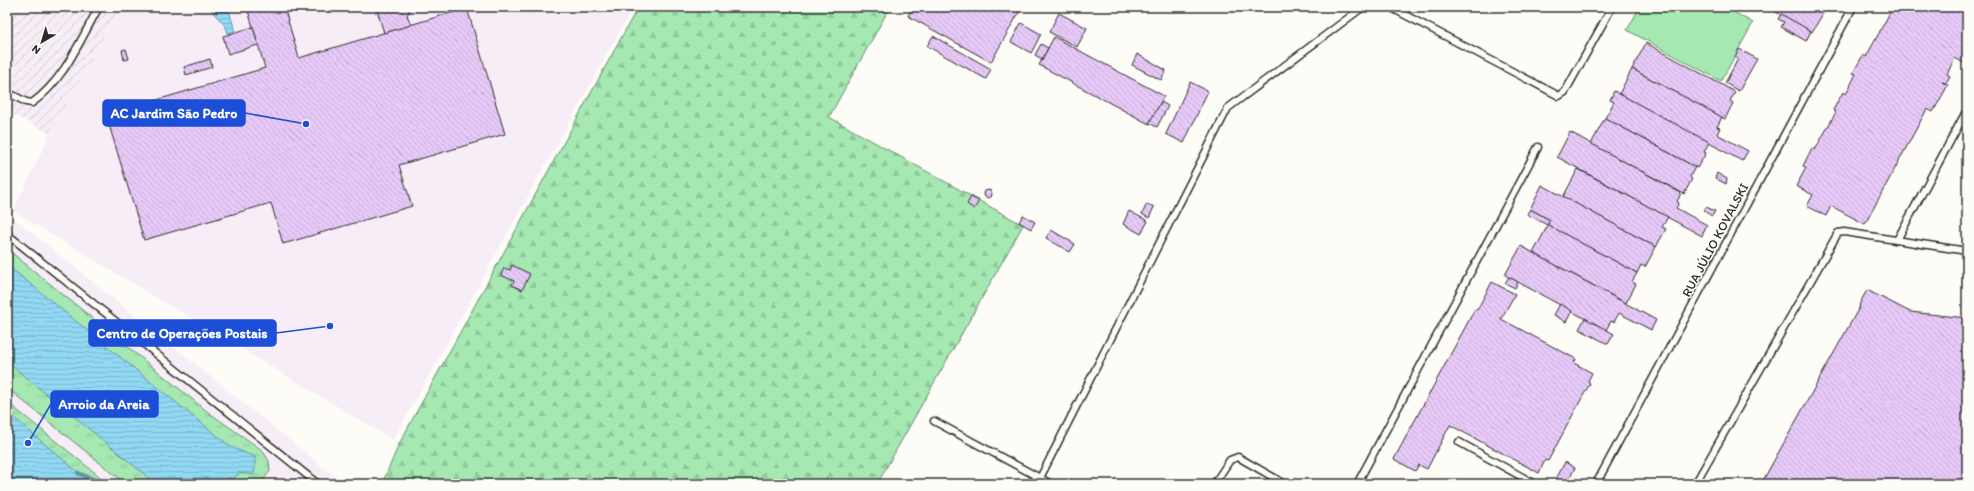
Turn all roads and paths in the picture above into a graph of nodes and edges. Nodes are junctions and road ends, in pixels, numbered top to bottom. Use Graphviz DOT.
graph roads {
  1 [pos="99,7"];
  2 [pos="1363,7"];
  3 [pos="1390,7"];
  4 [pos="1612,7"];
  5 [pos="1853,7"];
  6 [pos="7,92"];
  7 [pos="1967,110"];
  8 [pos="1538,147"];
  9 [pos="7,234"];
  10 [pos="1897,240"];
  11 [pos="1967,250"];
  12 [pos="934,421"];
  13 [pos="1459,442"];
  14 [pos="1040,478"];
  15 [pos="318,484"];
  16 [pos="1051,484"];
  17 [pos="1214,484"];
  18 [pos="1286,484"];
  19 [pos="1357,484"];
  20 [pos="1535,484"];
  21 [pos="1596,484"];
  22 [pos="1695,484"];
  1 -- 6 [label="lane"];
  2 -- 14 [label="lane"];
  3 -- 4 [label="lane"];
  5 -- 21 [label="lane, RUA JÚLIO KOVALSKI"];
  7 -- 10 [label="lane"];
  8 -- 19 [label="lane"];
  9 -- 15 [label="lane"];
  10 -- 11 [label="lane"];
  10 -- 22 [label="lane"];
  12 -- 14 [label="lane"];
  13 -- 20 [label="lane"];
  14 -- 16 [label="lane"];
  17 -- 18 [label="lane"];
}
